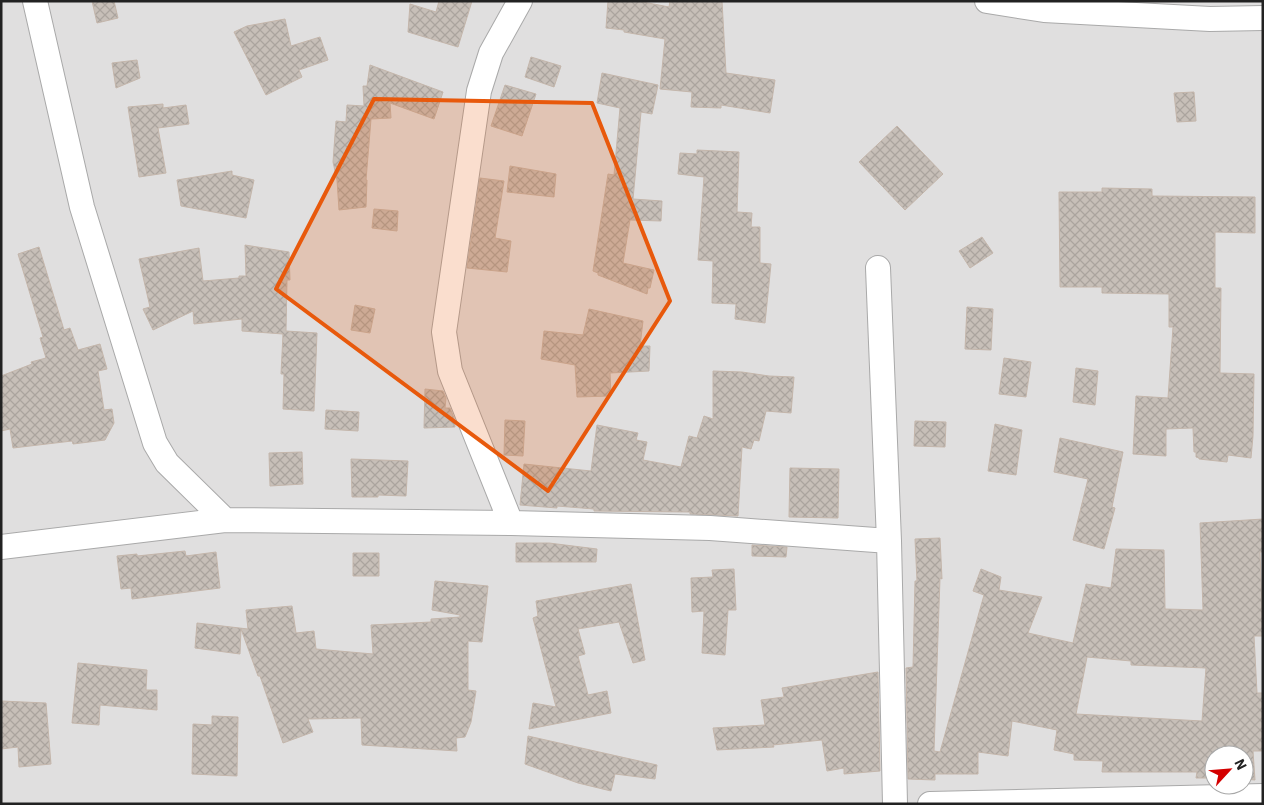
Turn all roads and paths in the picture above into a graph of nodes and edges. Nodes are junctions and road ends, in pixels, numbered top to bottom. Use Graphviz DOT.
graph roads {
  1 [pos="35,1"];
  2 [pos="520,1"];
  3 [pos="987,1"];
  4 [pos="1254,1"];
  5 [pos="1043,6"];
  6 [pos="1210,18"];
  7 [pos="1263,18"];
  8 [pos="878,268"];
  9 [pos="225,520"];
  10 [pos="511,523"];
  11 [pos="889,541"];
  12 [pos="1,547"];
  13 [pos="1263,796"];
  14 [pos="1057,802"];
  15 [pos="895,804"];
  16 [pos="930,804"];
  1 -- 9 [label="street"];
  2 -- 10 [label="street"];
  3 -- 5 [label="street"];
  4 -- 6 [label="street"];
  5 -- 6 [label="street"];
  6 -- 7 [label="street"];
  8 -- 11 [label="street"];
  9 -- 10 [label="street"];
  9 -- 12 [label="street"];
  10 -- 11 [label="street"];
  11 -- 15 [label="street"];
  13 -- 14 [label="street"];
  14 -- 16 [label="street"];
}
